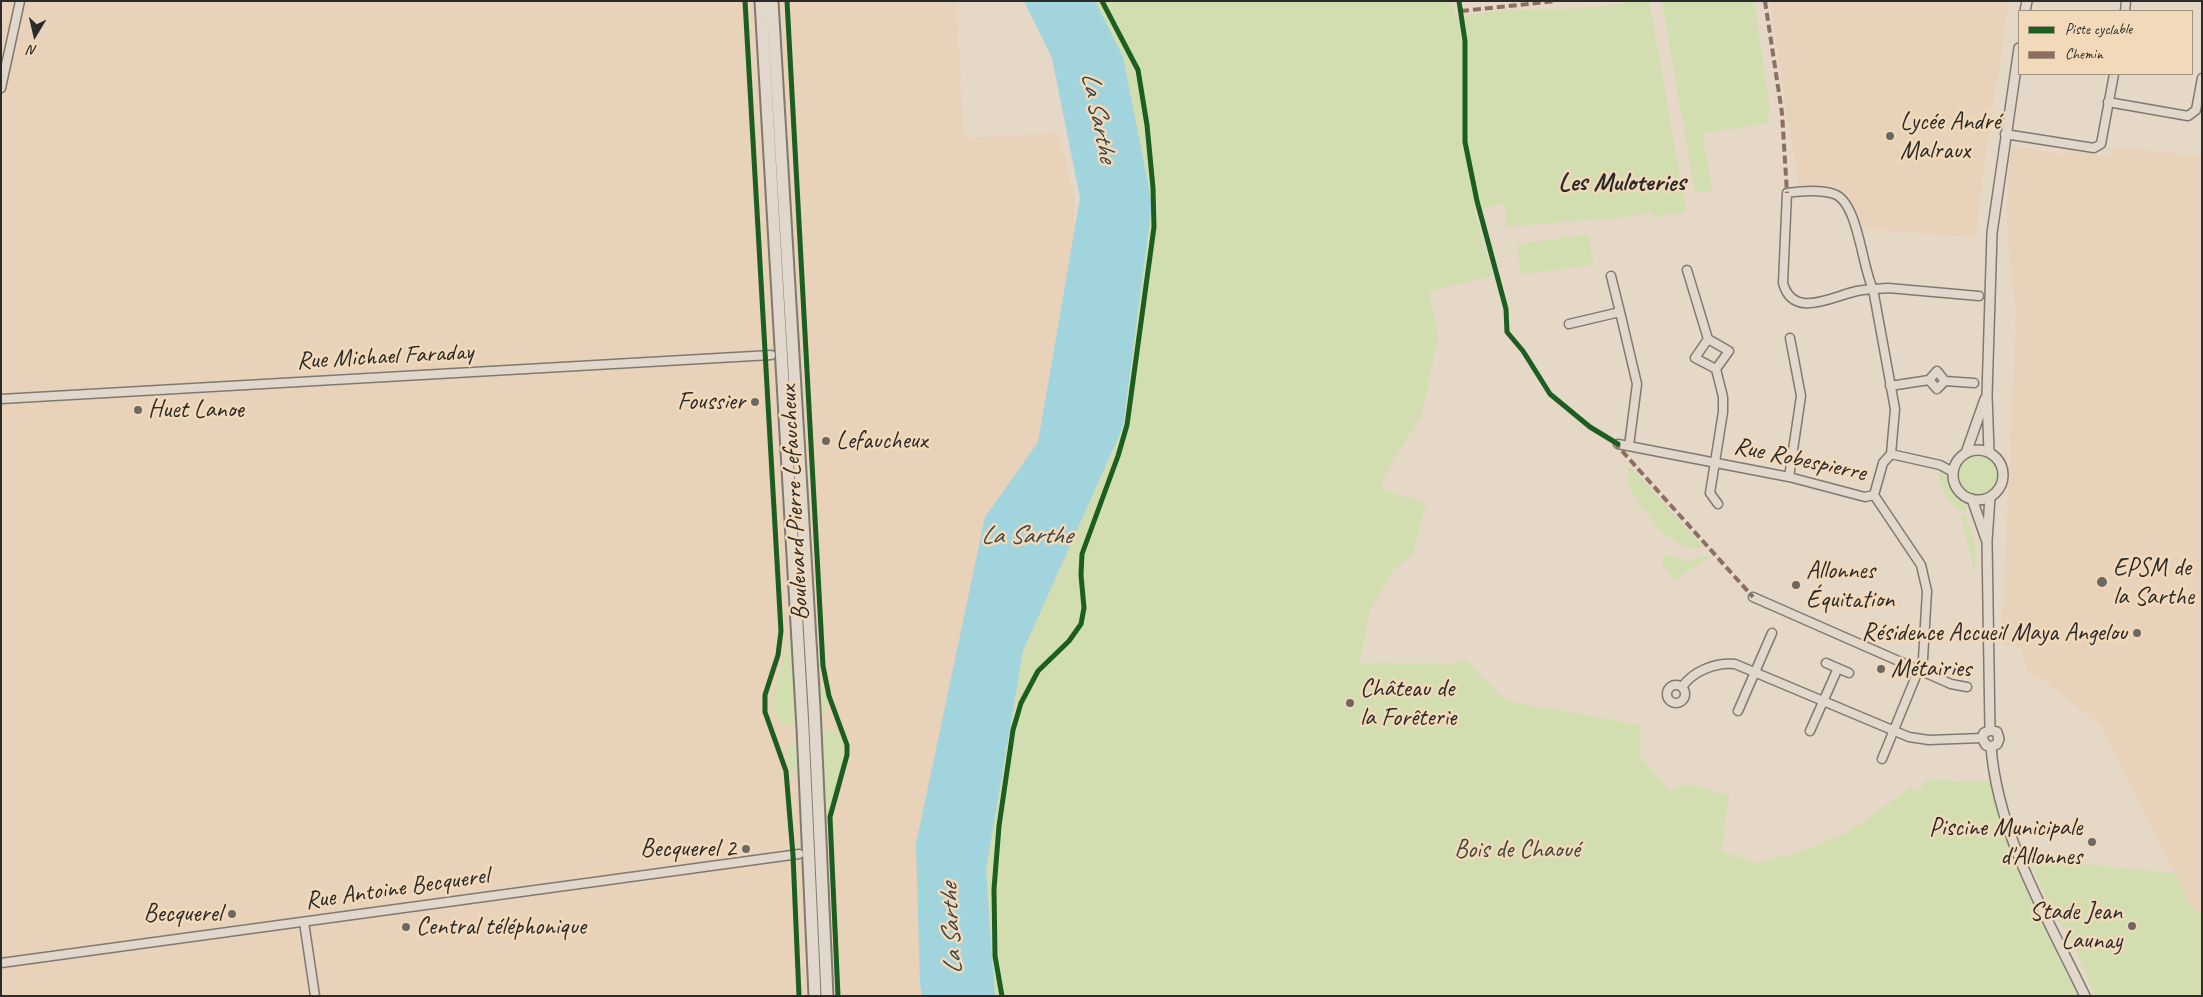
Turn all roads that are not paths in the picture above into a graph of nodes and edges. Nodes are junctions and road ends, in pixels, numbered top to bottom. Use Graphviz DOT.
graph roads {
  1 [pos="20,1"];
  2 [pos="761,1"];
  3 [pos="772,1"];
  4 [pos="2018,55"];
  5 [pos="2114,75"];
  6 [pos="2202,78"];
  7 [pos="1,88"];
  8 [pos="2108,102"];
  9 [pos="2006,134"];
  10 [pos="1687,270"];
  11 [pos="1611,276"];
  12 [pos="1873,289"];
  13 [pos="1979,296"];
  14 [pos="1620,312"];
  15 [pos="1569,324"];
  16 [pos="1790,338"];
  17 [pos="1708,339"];
  18 [pos="771,355"];
  19 [pos="1716,369"];
  20 [pos="1928,380"];
  21 [pos="1945,381"];
  22 [pos="1974,383"];
  23 [pos="1890,386"];
  24 [pos="1987,394"];
  25 [pos="1,399"];
  26 [pos="1618,444"];
  27 [pos="1629,446"];
  28 [pos="1989,452"];
  29 [pos="1966,453"];
  30 [pos="1891,454"];
  31 [pos="1715,463"];
  32 [pos="1953,472"];
  33 [pos="1789,477"];
  34 [pos="1874,495"];
  35 [pos="1990,497"];
  36 [pos="1972,499"];
  37 [pos="1718,504"];
  38 [pos="1987,541"];
  39 [pos="1753,597"];
  40 [pos="1772,633"];
  41 [pos="1826,663"];
  42 [pos="1838,668"];
  43 [pos="1920,670"];
  44 [pos="1754,673"];
  45 [pos="1849,674"];
  46 [pos="1967,687"];
  47 [pos="1682,688"];
  48 [pos="1824,701"];
  49 [pos="1738,711"];
  50 [pos="809,728"];
  51 [pos="1990,730"];
  52 [pos="1810,731"];
  53 [pos="1894,731"];
  54 [pos="1982,738"];
  55 [pos="1991,747"];
  56 [pos="1882,759"];
  57 [pos="799,854"];
  58 [pos="304,922"];
  59 [pos="1,963"];
  60 [pos="315,996"];
  61 [pos="815,996"];
  62 [pos="827,996"];
  63 [pos="2085,996"];
  1 -- 7 [label="street"];
  2 -- 50 [label="main road, Boulevard Pierre Lefaucheux"];
  3 -- 50 [label="main road, Boulevard Pierre Lefaucheux"];
  4 -- 9 [label="street"];
  5 -- 8 [label="street"];
  6 -- 8 [label="street"];
  8 -- 9 [label="street"];
  9 -- 24 [label="street"];
  10 -- 17 [label="street"];
  11 -- 14 [label="street"];
  12 -- 12 [label="street"];
  12 -- 13 [label="street"];
  12 -- 23 [label="street"];
  14 -- 15 [label="street"];
  14 -- 27 [label="street"];
  16 -- 33 [label="street"];
  17 -- 19 [label="street"];
  17 -- 19 [label="street"];
  18 -- 25 [label="street, Rue Michael Faraday"];
  19 -- 31 [label="street"];
  20 -- 21 [label="street"];
  20 -- 21 [label="street"];
  20 -- 23 [label="street"];
  21 -- 22 [label="street"];
  23 -- 30 [label="street"];
  24 -- 28 [label="street"];
  24 -- 29 [label="street"];
  26 -- 27 [label="street, Rue Robespierre"];
  27 -- 31 [label="street, Rue Robespierre"];
  28 -- 29 [label="street"];
  28 -- 35 [label="street"];
  29 -- 32 [label="street"];
  30 -- 32 [label="street"];
  30 -- 34 [label="street"];
  31 -- 33 [label="street, Rue Robespierre"];
  31 -- 37 [label="street"];
  32 -- 36 [label="street"];
  33 -- 34 [label="street, Rue Robespierre"];
  34 -- 43 [label="street, Rue Robespierre"];
  35 -- 36 [label="street"];
  35 -- 38 [label="street"];
  36 -- 38 [label="street"];
  38 -- 51 [label="street"];
  39 -- 43 [label="street"];
  40 -- 44 [label="street"];
  41 -- 42 [label="street"];
  42 -- 45 [label="street"];
  42 -- 48 [label="street"];
  43 -- 46 [label="street"];
  43 -- 53 [label="street, Rue Robespierre"];
  44 -- 47 [label="street"];
  44 -- 48 [label="street"];
  44 -- 49 [label="street"];
  48 -- 52 [label="street"];
  48 -- 53 [label="street"];
  50 -- 61 [label="main road, Boulevard Pierre Lefaucheux"];
  50 -- 62 [label="main road, Boulevard Pierre Lefaucheux"];
  51 -- 54 [label="street"];
  51 -- 55 [label="street"];
  53 -- 54 [label="street"];
  53 -- 56 [label="street, Rue Robespierre"];
  54 -- 55 [label="street"];
  55 -- 63 [label="street"];
  57 -- 58 [label="street, Rue Antoine Becquerel"];
  58 -- 59 [label="street, Rue Antoine Becquerel"];
  58 -- 60 [label="street"];
}
